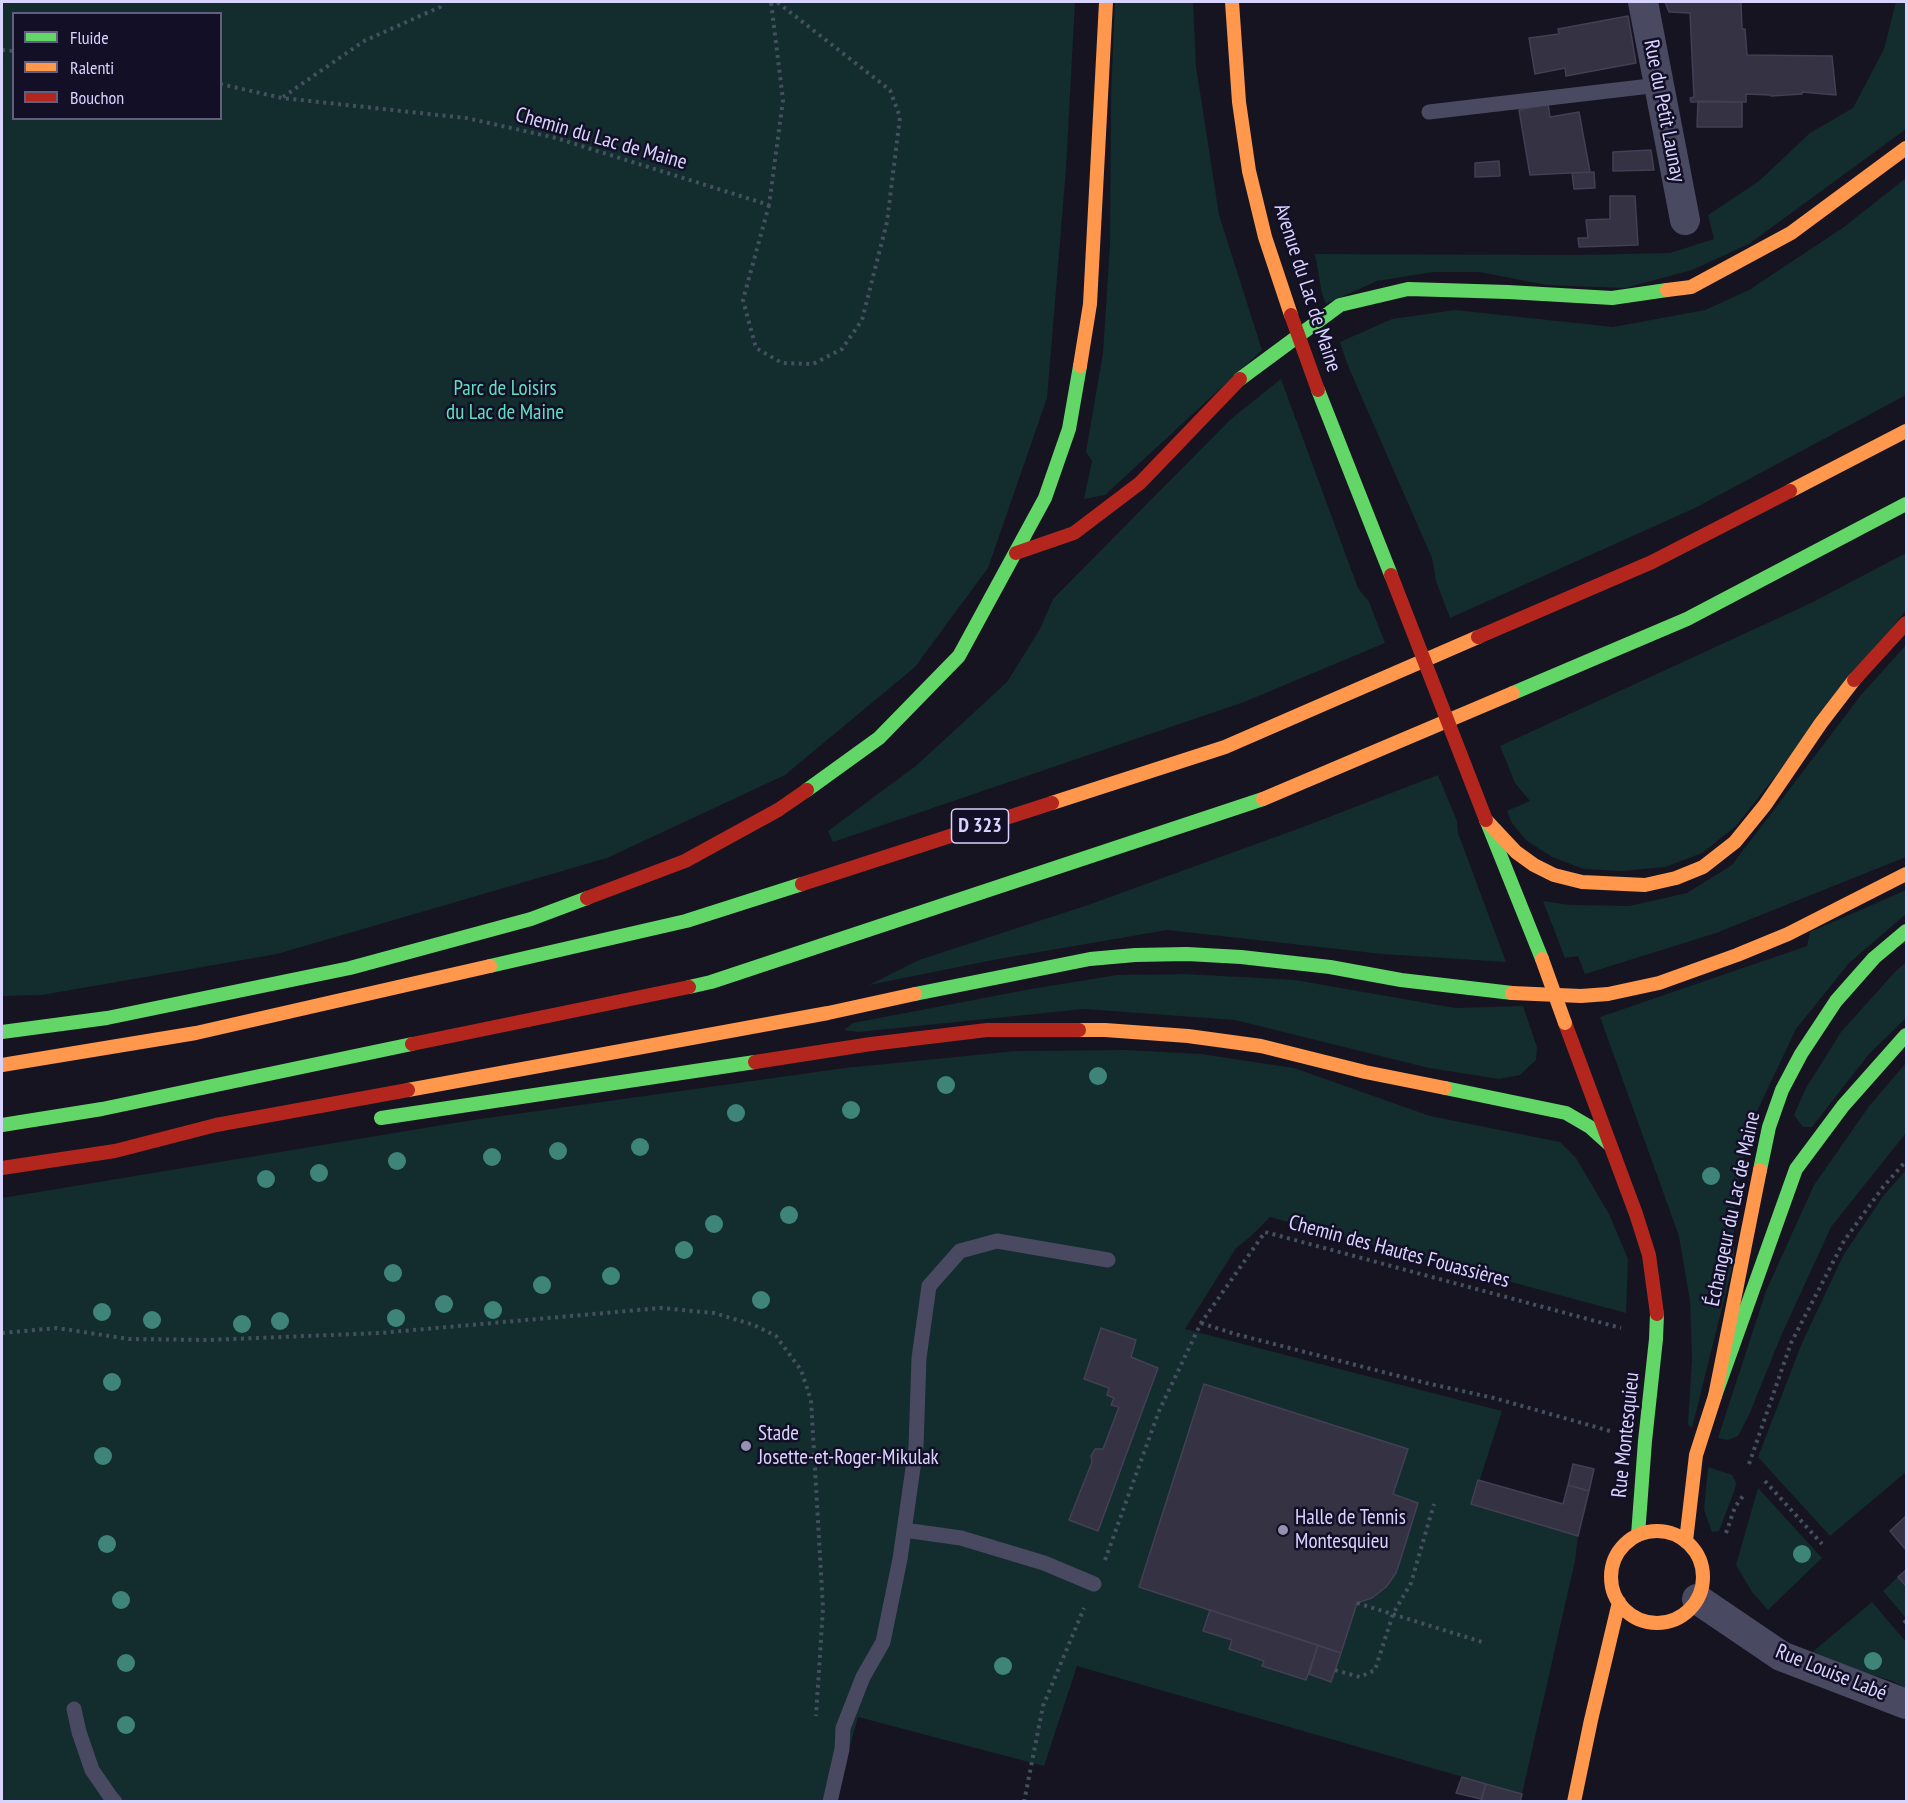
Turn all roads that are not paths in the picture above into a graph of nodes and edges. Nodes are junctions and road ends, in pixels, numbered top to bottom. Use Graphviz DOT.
graph roads {
  1 [pos="1106,2"];
  2 [pos="1232,2"];
  3 [pos="1643,2"];
  4 [pos="1659,85"];
  5 [pos="1429,112"];
  6 [pos="1906,148"];
  7 [pos="1685,219"];
  8 [pos="1906,431"];
  9 [pos="1906,504"];
  10 [pos="1016,553"];
  11 [pos="1906,623"];
  12 [pos="1486,820"];
  13 [pos="1906,874"];
  14 [pos="1906,931"];
  15 [pos="1542,959"];
  16 [pos="2,1032"];
  17 [pos="1906,1035"];
  18 [pos="2,1065"];
  19 [pos="366,1120"];
  20 [pos="2,1125"];
  21 [pos="1609,1144"];
  22 [pos="183,1147"];
  23 [pos="115,1151"];
  24 [pos="2,1168"];
  25 [pos="1108,1260"];
  26 [pos="1715,1396"];
  27 [pos="904,1530"];
  28 [pos="1638,1535"];
  29 [pos="1686,1541"];
  30 [pos="1094,1584"];
  31 [pos="1697,1599"];
  32 [pos="1619,1602"];
  33 [pos="1646,1621"];
  34 [pos="1604,1665"];
  35 [pos="1906,1704"];
  36 [pos="74,1708"];
  37 [pos="115,1802"];
  38 [pos="831,1802"];
  39 [pos="1574,1802"];
  1 -- 10 [label="main road"];
  2 -- 12 [label="main road, Avenue du Lac de Maine, bridge"];
  3 -- 4 [label="street, Rue du Petit Launay"];
  4 -- 5 [label="lane"];
  4 -- 7 [label="street, Rue du Petit Launay"];
  6 -- 10 [label="main road"];
  8 -- 18 [label="main road, D 323"];
  9 -- 20 [label="main road"];
  10 -- 16 [label="main road"];
  11 -- 12 [label="main road"];
  12 -- 15 [label="main road, Avenue du Lac de Maine"];
  13 -- 23 [label="main road"];
  14 -- 26 [label="main road, Échangeur du Lac de Maine"];
  15 -- 21 [label="main road, Rue Montesquieu, bridge"];
  17 -- 26 [label="main road"];
  19 -- 21 [label="main road"];
  21 -- 28 [label="main road, Rue Montesquieu"];
  22 -- 23 [label="main road"];
  23 -- 24 [label="main road"];
  25 -- 27 [label="lane"];
  26 -- 29 [label="main road"];
  27 -- 30 [label="lane"];
  27 -- 38 [label="lane"];
  28 -- 29 [label="main road"];
  28 -- 32 [label="main road"];
  29 -- 31 [label="main road"];
  31 -- 33 [label="main road"];
  31 -- 35 [label="street, Rue Louise Labé"];
  32 -- 33 [label="main road"];
  32 -- 34 [label="main road"];
  33 -- 34 [label="main road"];
  34 -- 39 [label="main road"];
  36 -- 37 [label="lane"];
}
